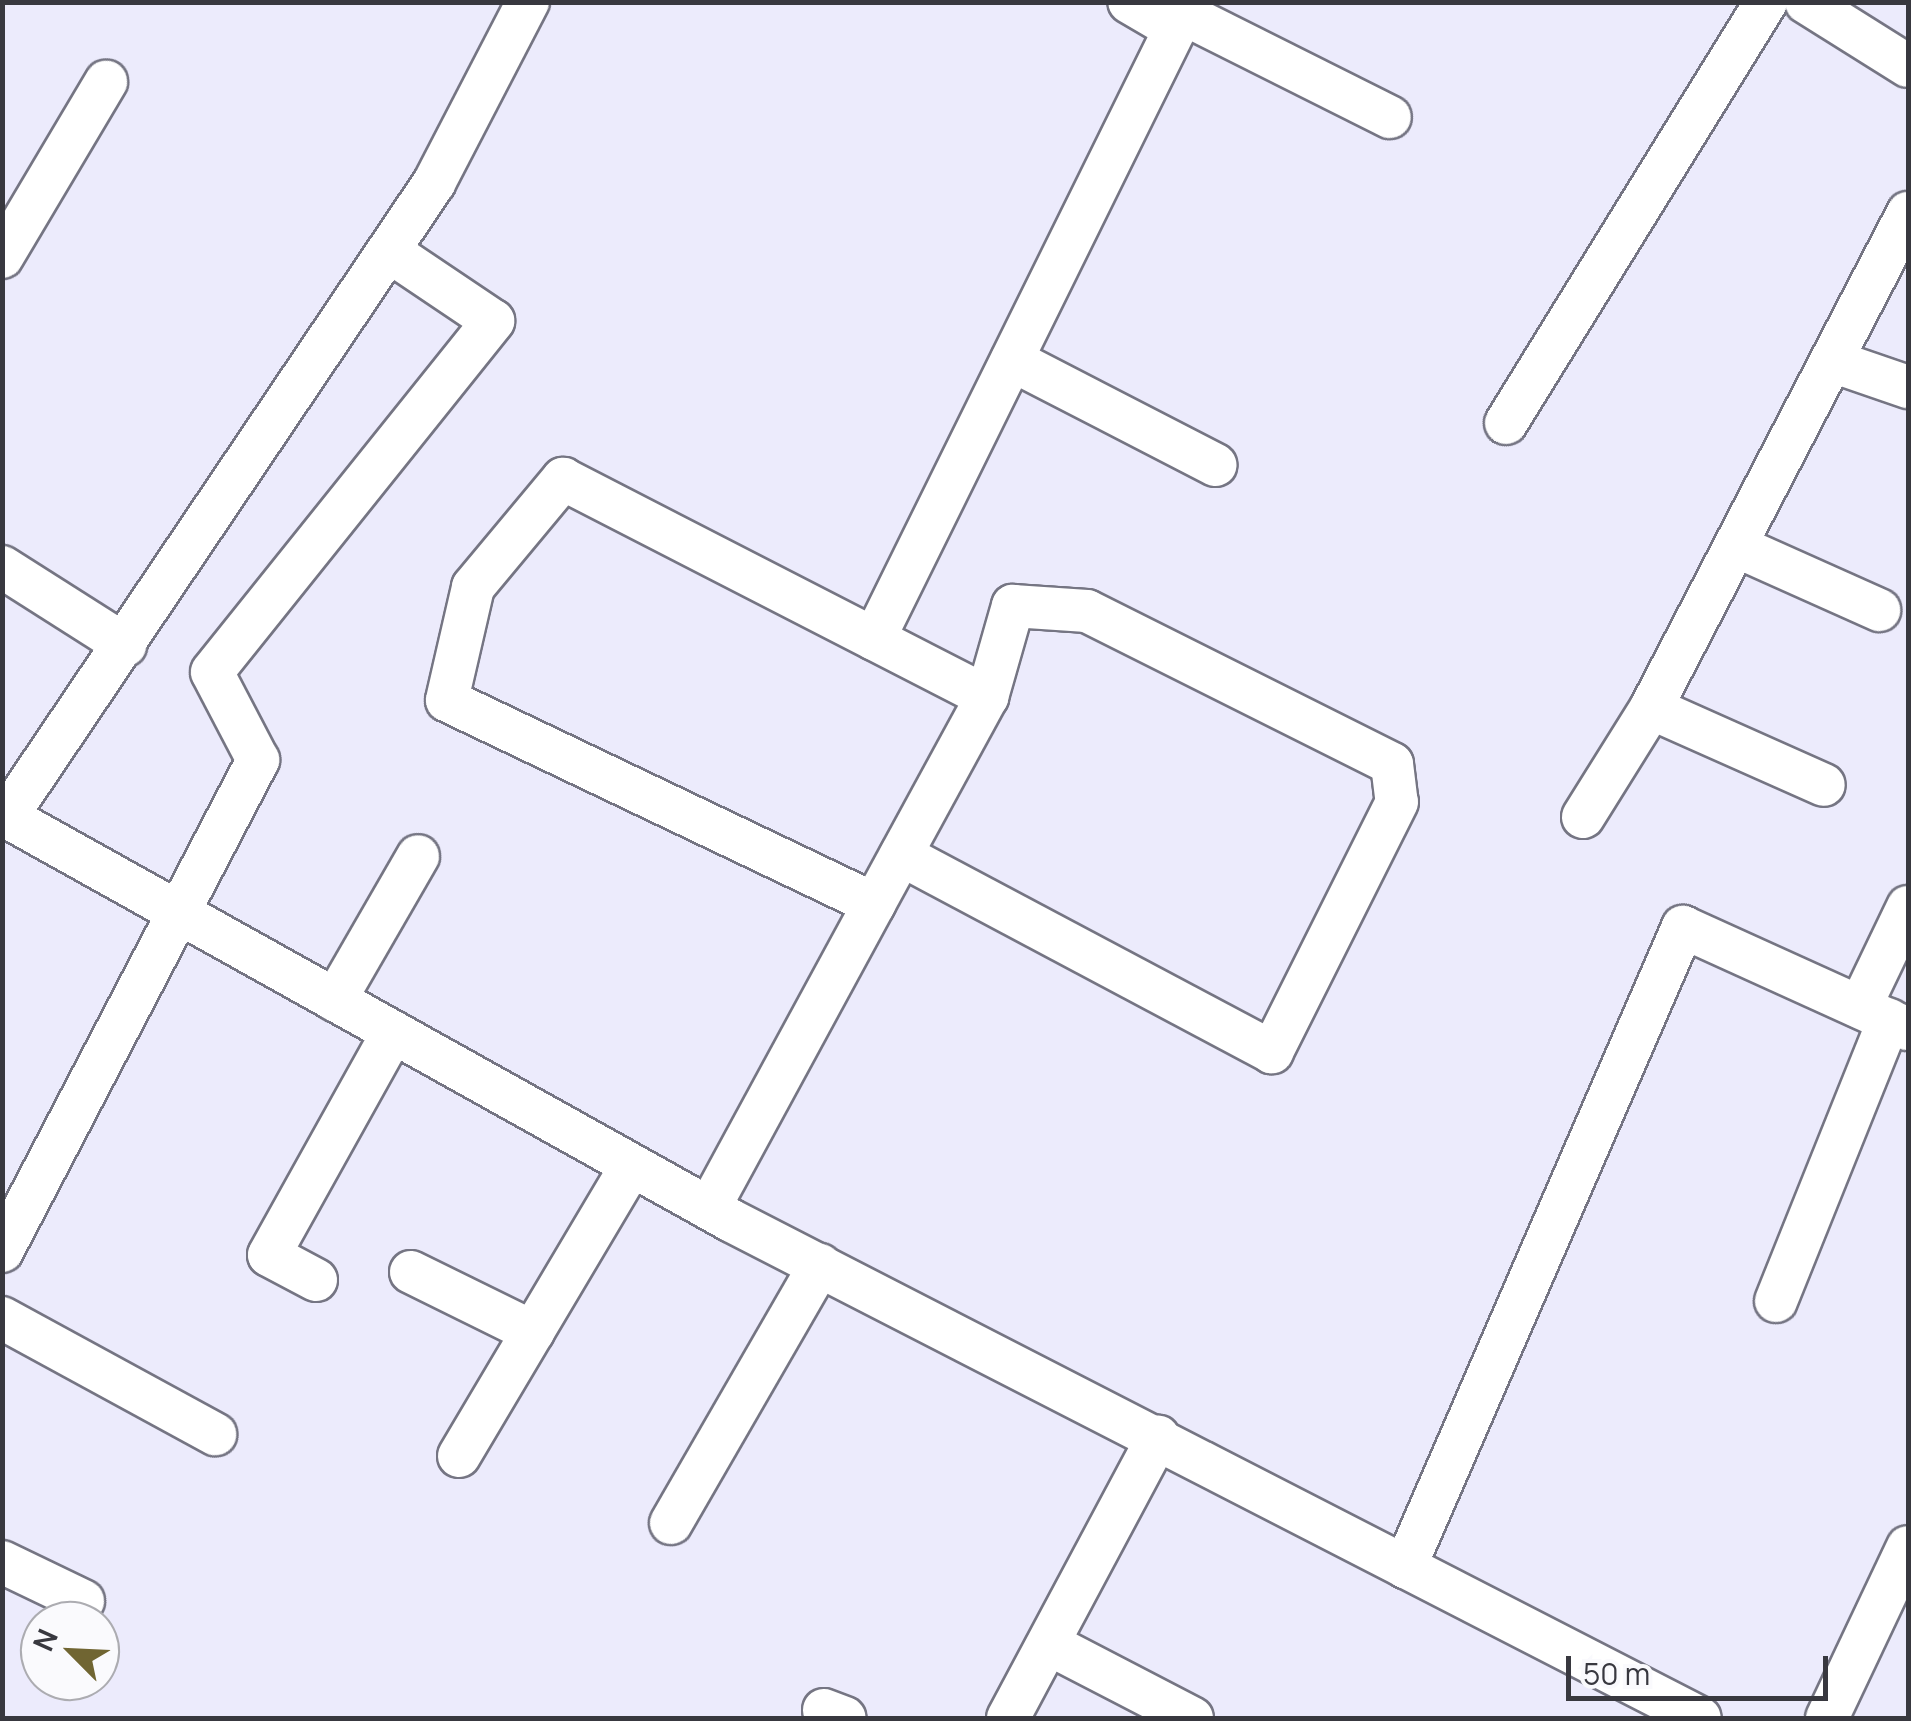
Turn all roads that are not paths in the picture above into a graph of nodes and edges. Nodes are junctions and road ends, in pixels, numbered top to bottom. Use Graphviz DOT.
graph roads {
  1 [pos="528,2"];
  2 [pos="1766,2"];
  3 [pos="1806,2"];
  4 [pos="1149,5"];
  5 [pos="1908,66"];
  6 [pos="106,82"];
  7 [pos="1390,117"];
  8 [pos="1908,213"];
  9 [pos="390,250"];
  10 [pos="2,257"];
  11 [pos="1012,360"];
  12 [pos="1832,361"];
  13 [pos="1908,388"];
  14 [pos="1506,423"];
  15 [pos="1215,465"];
  16 [pos="1736,546"];
  17 [pos="2,567"];
  18 [pos="1879,610"];
  19 [pos="874,638"];
  20 [pos="125,644"];
  21 [pos="987,697"];
  22 [pos="1651,708"];
  23 [pos="1824,784"];
  24 [pos="5,815"];
  25 [pos="1583,817"];
  26 [pos="901,855"];
  27 [pos="418,856"];
  28 [pos="874,904"];
  29 [pos="1908,906"];
  30 [pos="178,912"];
  31 [pos="335,1000"];
  32 [pos="1886,1019"];
  33 [pos="393,1032"];
  34 [pos="632,1166"];
  35 [pos="709,1208"];
  36 [pos="2,1251"];
  37 [pos="820,1266"];
  38 [pos="411,1272"];
  39 [pos="316,1280"];
  40 [pos="1776,1301"];
  41 [pos="2,1318"];
  42 [pos="533,1332"];
  43 [pos="216,1434"];
  44 [pos="1158,1437"];
  45 [pos="459,1456"];
  46 [pos="670,1523"];
  47 [pos="1908,1547"];
  48 [pos="2,1562"];
  49 [pos="1406,1567"];
  50 [pos="83,1601"];
  51 [pos="1049,1644"];
  52 [pos="1008,1718"];
  53 [pos="1192,1718"];
  54 [pos="1700,1718"];
  55 [pos="1826,1718"];
  1 -- 9 [label="street"];
  2 -- 14 [label="street"];
  3 -- 5 [label="street"];
  4 -- 7 [label="street"];
  4 -- 11 [label="street"];
  6 -- 10 [label="street"];
  8 -- 12 [label="street"];
  9 -- 20 [label="street"];
  9 -- 30 [label="street"];
  11 -- 15 [label="street"];
  11 -- 19 [label="street"];
  12 -- 13 [label="street"];
  12 -- 16 [label="street"];
  16 -- 18 [label="street"];
  16 -- 22 [label="street"];
  17 -- 20 [label="street"];
  19 -- 21 [label="street"];
  19 -- 28 [label="street"];
  20 -- 24 [label="street"];
  21 -- 26 [label="street"];
  21 -- 26 [label="street"];
  22 -- 23 [label="street"];
  22 -- 25 [label="street"];
  24 -- 30 [label="street"];
  26 -- 28 [label="street"];
  27 -- 31 [label="street"];
  28 -- 35 [label="street"];
  29 -- 32 [label="street"];
  30 -- 31 [label="street"];
  30 -- 36 [label="street"];
  31 -- 33 [label="street"];
  32 -- 40 [label="street"];
  32 -- 49 [label="street"];
  33 -- 34 [label="street"];
  33 -- 39 [label="street"];
  34 -- 35 [label="street"];
  34 -- 42 [label="street"];
  35 -- 37 [label="street"];
  37 -- 44 [label="street"];
  37 -- 46 [label="street"];
  38 -- 42 [label="street"];
  41 -- 43 [label="street"];
  42 -- 45 [label="street"];
  44 -- 49 [label="street"];
  44 -- 51 [label="street"];
  47 -- 55 [label="street"];
  48 -- 50 [label="street"];
  49 -- 54 [label="street"];
  51 -- 52 [label="street"];
  51 -- 53 [label="street"];
}
